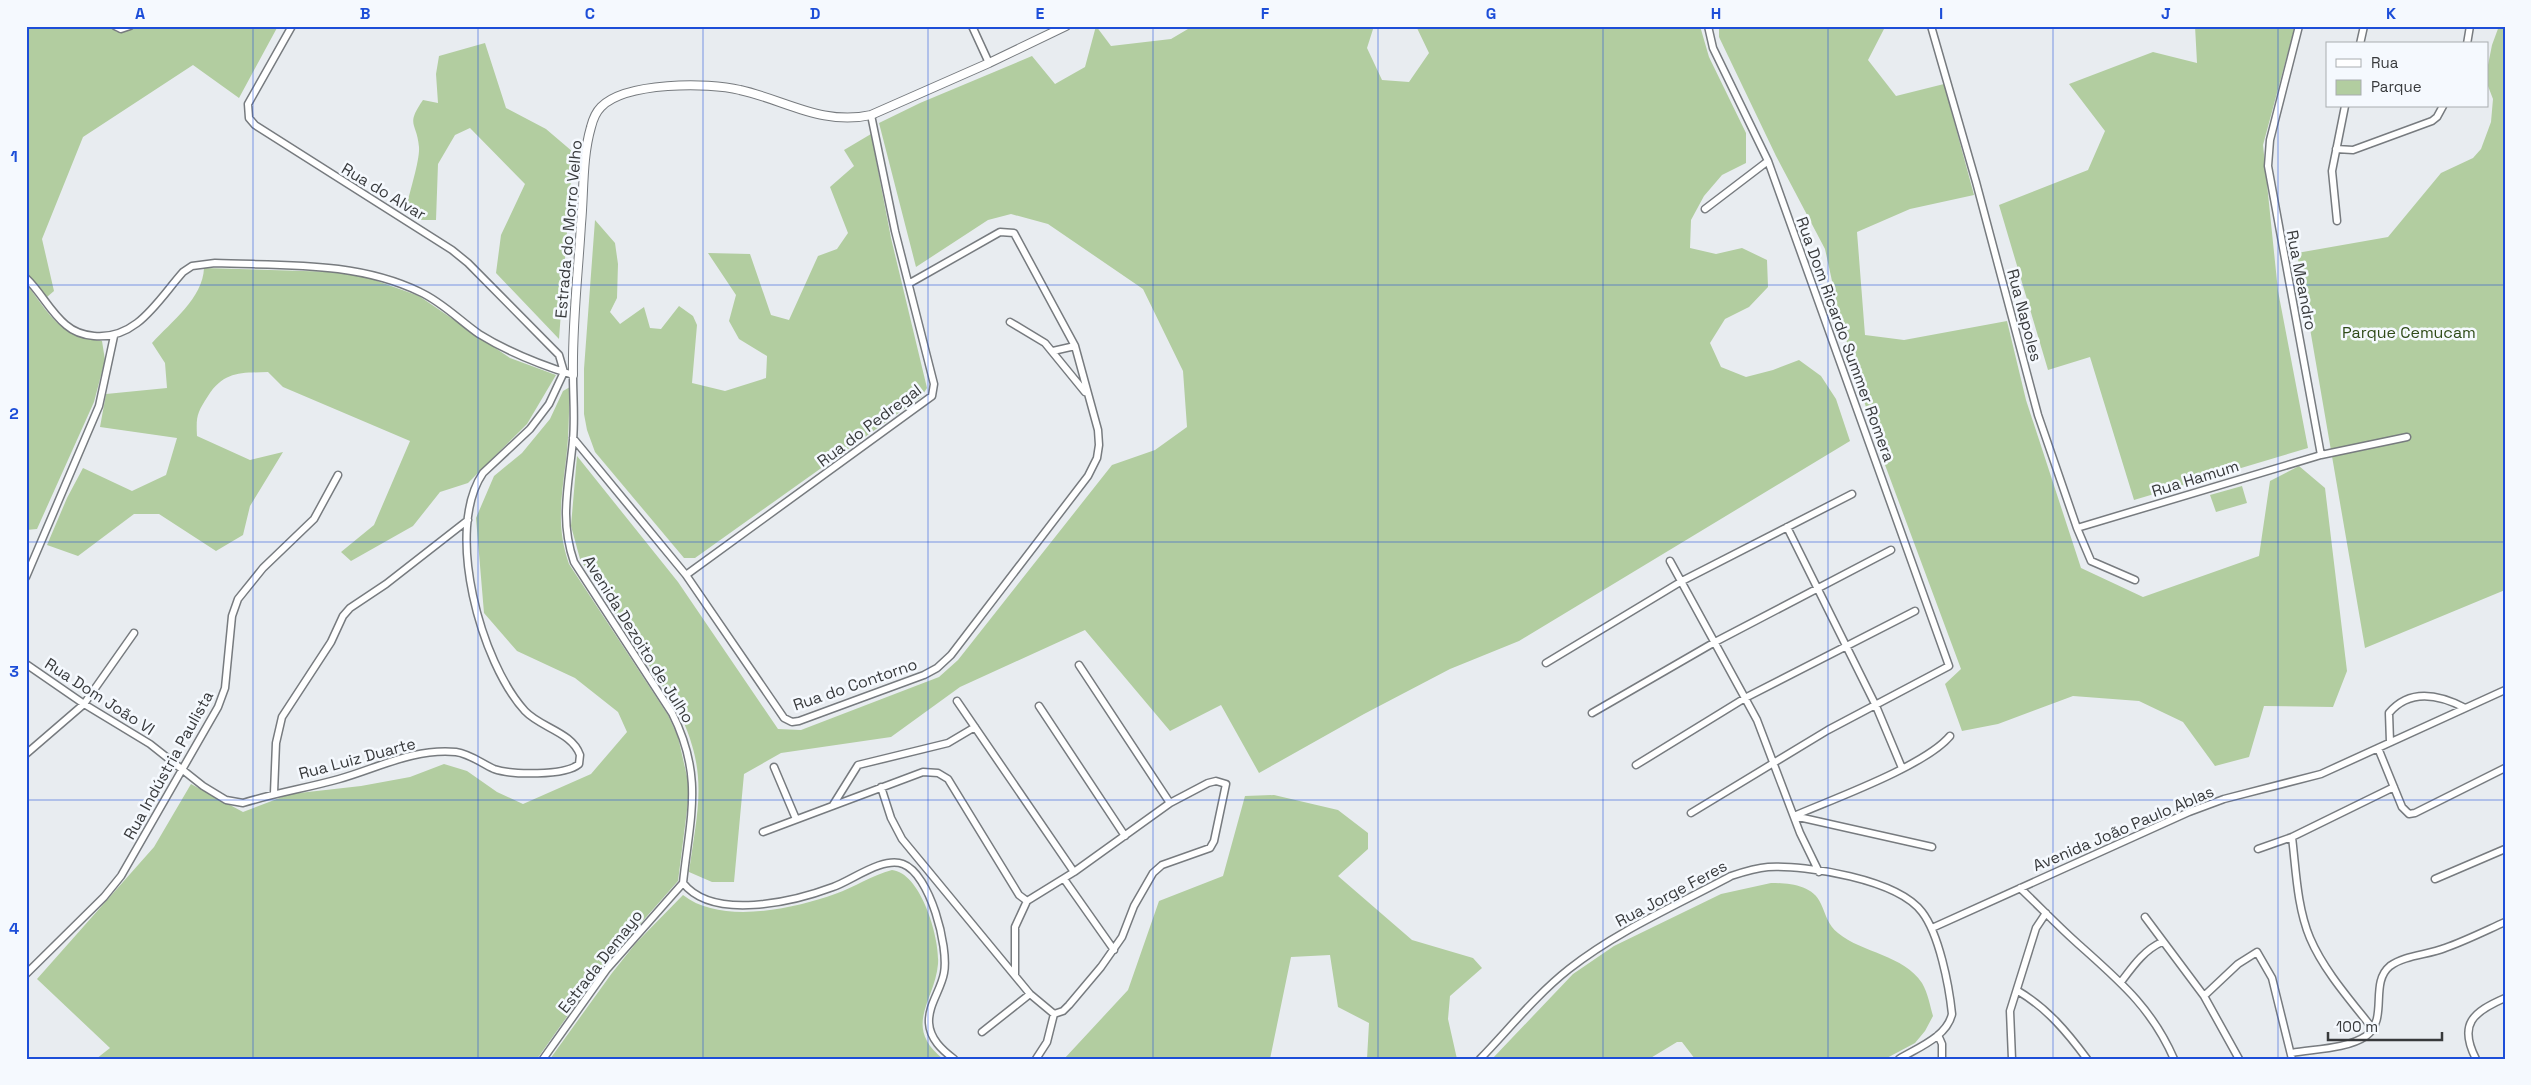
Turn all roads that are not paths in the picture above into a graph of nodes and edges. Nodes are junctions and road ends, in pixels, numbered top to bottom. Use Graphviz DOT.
graph roads {
  1 [pos="116,26"];
  2 [pos="130,26"];
  3 [pos="292,26"];
  4 [pos="972,26"];
  5 [pos="1066,26"];
  6 [pos="1708,26"];
  7 [pos="1931,26"];
  8 [pos="2299,26"];
  9 [pos="2364,26"];
  10 [pos="2470,26"];
  11 [pos="2360,42"];
  12 [pos="2467,42"];
  13 [pos="989,63"];
  14 [pos="2345,108"];
  15 [pos="2442,108"];
  16 [pos="871,115"];
  17 [pos="2336,149"];
  18 [pos="1768,161"];
  19 [pos="1705,210"];
  20 [pos="2337,221"];
  21 [pos="26,278"];
  22 [pos="910,283"];
  23 [pos="1010,322"];
  24 [pos="114,336"];
  25 [pos="1075,346"];
  26 [pos="1053,351"];
  27 [pos="564,372"];
  28 [pos="573,375"];
  29 [pos="1088,395"];
  30 [pos="2407,437"];
  31 [pos="573,438"];
  32 [pos="2321,454"];
  33 [pos="338,475"];
  34 [pos="1852,494"];
  35 [pos="468,520"];
  36 [pos="1787,527"];
  37 [pos="2077,528"];
  38 [pos="1891,550"];
  39 [pos="1670,561"];
  40 [pos="686,575"];
  41 [pos="26,577"];
  42 [pos="2135,580"];
  43 [pos="1682,581"];
  44 [pos="1818,588"];
  45 [pos="1915,611"];
  46 [pos="134,633"];
  47 [pos="1715,642"];
  48 [pos="1847,647"];
  49 [pos="1546,662"];
  50 [pos="26,664"];
  51 [pos="1079,665"];
  52 [pos="2505,690"];
  53 [pos="1745,698"];
  54 [pos="957,701"];
  55 [pos="84,704"];
  56 [pos="1039,706"];
  57 [pos="1876,706"];
  58 [pos="2466,708"];
  59 [pos="1592,713"];
  60 [pos="975,727"];
  61 [pos="1950,736"];
  62 [pos="2390,742"];
  63 [pos="2378,748"];
  64 [pos="26,754"];
  65 [pos="1774,763"];
  66 [pos="1636,765"];
  67 [pos="774,767"];
  68 [pos="183,768"];
  69 [pos="1902,768"];
  70 [pos="2505,768"];
  71 [pos="881,787"];
  72 [pos="2394,787"];
  73 [pos="274,793"];
  74 [pos="1170,803"];
  75 [pos="833,805"];
  76 [pos="1691,813"];
  77 [pos="1794,816"];
  78 [pos="796,819"];
  79 [pos="763,832"];
  80 [pos="1126,836"];
  81 [pos="2292,837"];
  82 [pos="1932,847"];
  83 [pos="2258,849"];
  84 [pos="2505,849"];
  85 [pos="1074,872"];
  86 [pos="1820,872"];
  87 [pos="1064,879"];
  88 [pos="2435,879"];
  89 [pos="682,883"];
  90 [pos="2020,888"];
  91 [pos="1027,901"];
  92 [pos="2046,913"];
  93 [pos="2145,917"];
  94 [pos="2505,922"];
  95 [pos="1932,928"];
  96 [pos="2162,942"];
  97 [pos="1114,950"];
  98 [pos="26,974"];
  99 [pos="1014,976"];
  100 [pos="2121,982"];
  101 [pos="2018,991"];
  102 [pos="1030,994"];
  103 [pos="2204,996"];
  104 [pos="2505,998"];
  105 [pos="1054,1014"];
  106 [pos="2373,1029"];
  107 [pos="982,1032"];
  108 [pos="1938,1035"];
  109 [pos="2292,1056"];
  110 [pos="543,1059"];
  111 [pos="954,1059"];
  112 [pos="1036,1059"];
  113 [pos="1480,1059"];
  114 [pos="1899,1059"];
  115 [pos="1942,1059"];
  116 [pos="2012,1059"];
  117 [pos="2087,1059"];
  118 [pos="2174,1059"];
  119 [pos="2239,1059"];
  120 [pos="2476,1059"];
  1 -- 2 [label="street"];
  3 -- 27 [label="street, Rua do Alvar"];
  4 -- 13 [label="street"];
  5 -- 13 [label="street, Estrada do Morro Velho"];
  6 -- 18 [label="street, Rua Dom Ricardo Summer Romera"];
  7 -- 37 [label="street, Rua Napoles"];
  8 -- 32 [label="street, Rua Meandro"];
  9 -- 11 [label="street"];
  10 -- 12 [label="street"];
  13 -- 16 [label="street, Estrada do Morro Velho"];
  14 -- 17 [label="street"];
  15 -- 17 [label="street"];
  16 -- 22 [label="street, Rua do Pedregal"];
  16 -- 28 [label="street, Estrada do Morro Velho"];
  17 -- 20 [label="street"];
  18 -- 19 [label="street"];
  18 -- 57 [label="street, Rua Dom Ricardo Summer Romera"];
  21 -- 24 [label="street"];
  22 -- 25 [label="street, Rua do Contorno"];
  22 -- 40 [label="street, Rua do Pedregal"];
  23 -- 26 [label="street"];
  24 -- 27 [label="street"];
  24 -- 41 [label="street"];
  25 -- 26 [label="street"];
  25 -- 29 [label="street, Rua do Contorno"];
  26 -- 29 [label="street"];
  27 -- 28 [label="street"];
  27 -- 35 [label="street"];
  28 -- 31 [label="street"];
  29 -- 40 [label="street, Rua do Contorno"];
  30 -- 32 [label="street"];
  31 -- 40 [label="street, Rua do Contorno"];
  31 -- 89 [label="street, Avenida Dezoito de Julho"];
  32 -- 37 [label="street, Rua Hamum"];
  33 -- 68 [label="street, Rua Indústria Paulista"];
  34 -- 36 [label="street"];
  35 -- 73 [label="street"];
  35 -- 73 [label="street, Rua Luiz Duarte"];
  36 -- 43 [label="street"];
  36 -- 44 [label="street"];
  37 -- 42 [label="street, Rua Napoles"];
  38 -- 44 [label="street"];
  39 -- 43 [label="street"];
  43 -- 47 [label="street"];
  43 -- 49 [label="street"];
  44 -- 47 [label="street"];
  44 -- 48 [label="street"];
  45 -- 48 [label="street"];
  46 -- 55 [label="street"];
  47 -- 53 [label="street"];
  47 -- 59 [label="street"];
  48 -- 53 [label="street"];
  48 -- 57 [label="street"];
  50 -- 55 [label="street, Rua Dom João VI"];
  51 -- 74 [label="street"];
  52 -- 58 [label="street, Avenida João Paulo Ablas"];
  53 -- 65 [label="street"];
  53 -- 66 [label="street"];
  54 -- 60 [label="street"];
  55 -- 64 [label="street"];
  55 -- 68 [label="street, Rua Dom João VI"];
  56 -- 80 [label="street"];
  57 -- 65 [label="street"];
  57 -- 69 [label="street"];
  58 -- 62 [label="street, Avenida João Paulo Ablas"];
  58 -- 62 [label="street"];
  60 -- 75 [label="street"];
  60 -- 85 [label="street"];
  61 -- 69 [label="street"];
  62 -- 63 [label="street, Avenida João Paulo Ablas"];
  63 -- 72 [label="street"];
  63 -- 90 [label="street, Avenida João Paulo Ablas"];
  65 -- 76 [label="street"];
  65 -- 77 [label="street"];
  67 -- 78 [label="street"];
  68 -- 73 [label="street, Rua Luiz Duarte"];
  68 -- 98 [label="street, Rua Indústria Paulista"];
  69 -- 77 [label="street"];
  70 -- 72 [label="street"];
  71 -- 75 [label="street"];
  71 -- 91 [label="street"];
  71 -- 99 [label="street"];
  72 -- 81 [label="street"];
  74 -- 80 [label="street"];
  74 -- 97 [label="street"];
  75 -- 78 [label="street"];
  77 -- 82 [label="street"];
  77 -- 86 [label="street"];
  78 -- 79 [label="street"];
  80 -- 85 [label="street"];
  81 -- 83 [label="street"];
  81 -- 106 [label="street"];
  84 -- 88 [label="street"];
  85 -- 87 [label="street"];
  86 -- 95 [label="street, Rua Jorge Feres"];
  86 -- 113 [label="street, Rua Jorge Feres"];
  87 -- 91 [label="street"];
  87 -- 97 [label="street"];
  89 -- 110 [label="street, Estrada Demayo"];
  89 -- 111 [label="street"];
  90 -- 92 [label="street"];
  90 -- 95 [label="street, Avenida João Paulo Ablas"];
  91 -- 99 [label="street"];
  92 -- 100 [label="street"];
  92 -- 101 [label="street"];
  93 -- 96 [label="street"];
  94 -- 106 [label="street"];
  95 -- 108 [label="street"];
  96 -- 100 [label="street"];
  96 -- 103 [label="street"];
  97 -- 105 [label="street"];
  99 -- 102 [label="street"];
  100 -- 118 [label="street"];
  101 -- 116 [label="street"];
  101 -- 117 [label="street"];
  102 -- 105 [label="street"];
  102 -- 107 [label="street"];
  103 -- 109 [label="street"];
  103 -- 119 [label="street"];
  104 -- 120 [label="street"];
  105 -- 112 [label="street"];
  106 -- 109 [label="street"];
  108 -- 114 [label="street"];
  108 -- 115 [label="street"];
}
